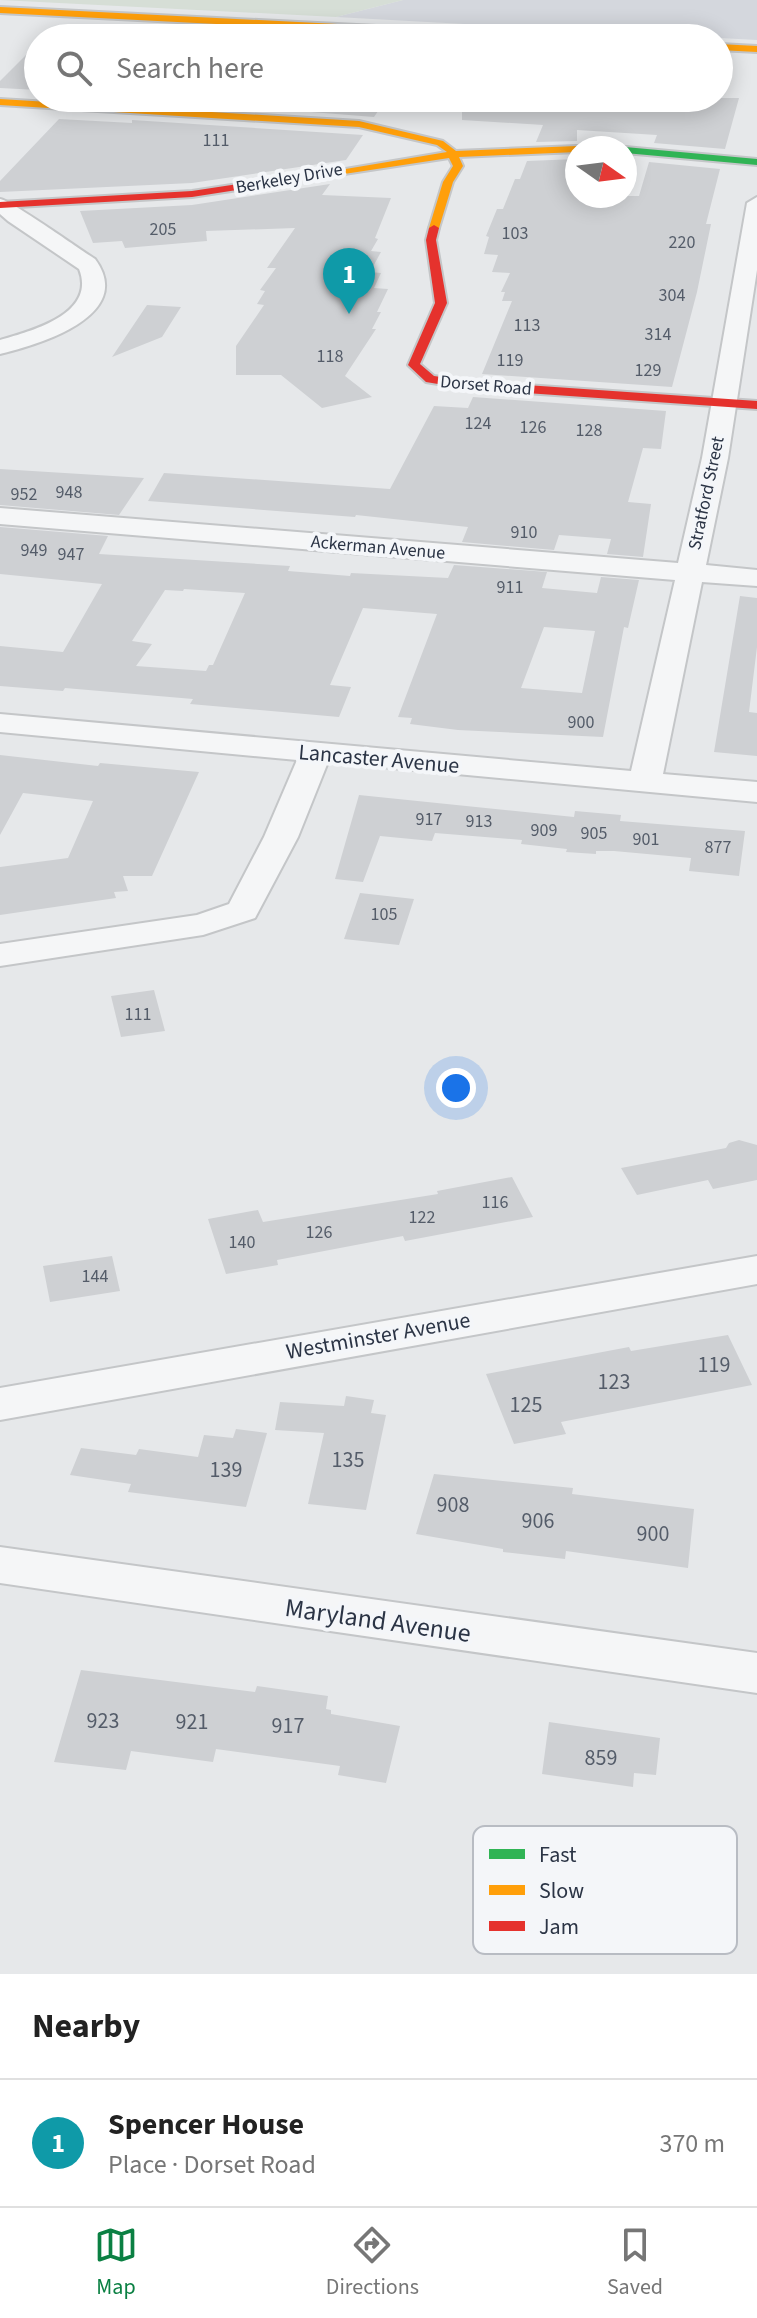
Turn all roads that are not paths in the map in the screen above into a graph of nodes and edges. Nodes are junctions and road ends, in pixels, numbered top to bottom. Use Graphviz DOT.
graph roads {
  1 [pos="0,10"];
  2 [pos="272,24"];
  3 [pos="733,48"];
  4 [pos="757,49"];
  5 [pos="0,102"];
  6 [pos="24,103"];
  7 [pos="186,112"];
  8 [pos="565,150"];
  9 [pos="637,151"];
  10 [pos="698,158"];
  11 [pos="456,160"];
  12 [pos="565,160"];
  13 [pos="637,160"];
  14 [pos="757,162"];
  15 [pos="757,203"];
  16 [pos="4,211"];
  17 [pos="751,271"];
  18 [pos="0,347"];
  19 [pos="725,403"];
  20 [pos="757,405"];
  21 [pos="0,516"];
  22 [pos="689,573"];
  23 [pos="757,578"];
  24 [pos="0,723"];
  25 [pos="316,752"];
  26 [pos="645,781"];
  27 [pos="757,792"];
  28 [pos="0,955"];
  29 [pos="757,1270"];
  30 [pos="0,1404"];
  31 [pos="0,1565"];
  32 [pos="757,1673"];
  1 -- 2 [label="street"];
  3 -- 4 [label="street"];
  5 -- 6 [label="street"];
  7 -- 11 [label="street"];
  8 -- 11 [label="street, Berkeley Drive"];
  9 -- 10 [label="street"];
  10 -- 13 [label="street"];
  10 -- 14 [label="street"];
  11 -- 12 [label="street, Berkeley Drive"];
  11 -- 16 [label="street, Berkeley Drive"];
  11 -- 19 [label="street, Dorset Road"];
  15 -- 17 [label="street, Stratford Street"];
  16 -- 18 [label="street"];
  17 -- 19 [label="street, Stratford Street"];
  19 -- 20 [label="street"];
  19 -- 22 [label="street, Stratford Street"];
  21 -- 22 [label="street, Ackerman Avenue"];
  22 -- 23 [label="street, Ackerman Avenue"];
  22 -- 26 [label="street, Stratford Street"];
  24 -- 25 [label="street, Lancaster Avenue"];
  25 -- 26 [label="street, Lancaster Avenue"];
  25 -- 28 [label="street"];
  26 -- 27 [label="street, Lancaster Avenue"];
  29 -- 30 [label="street, Westminster Avenue"];
  31 -- 32 [label="street, Maryland Avenue"];
}
